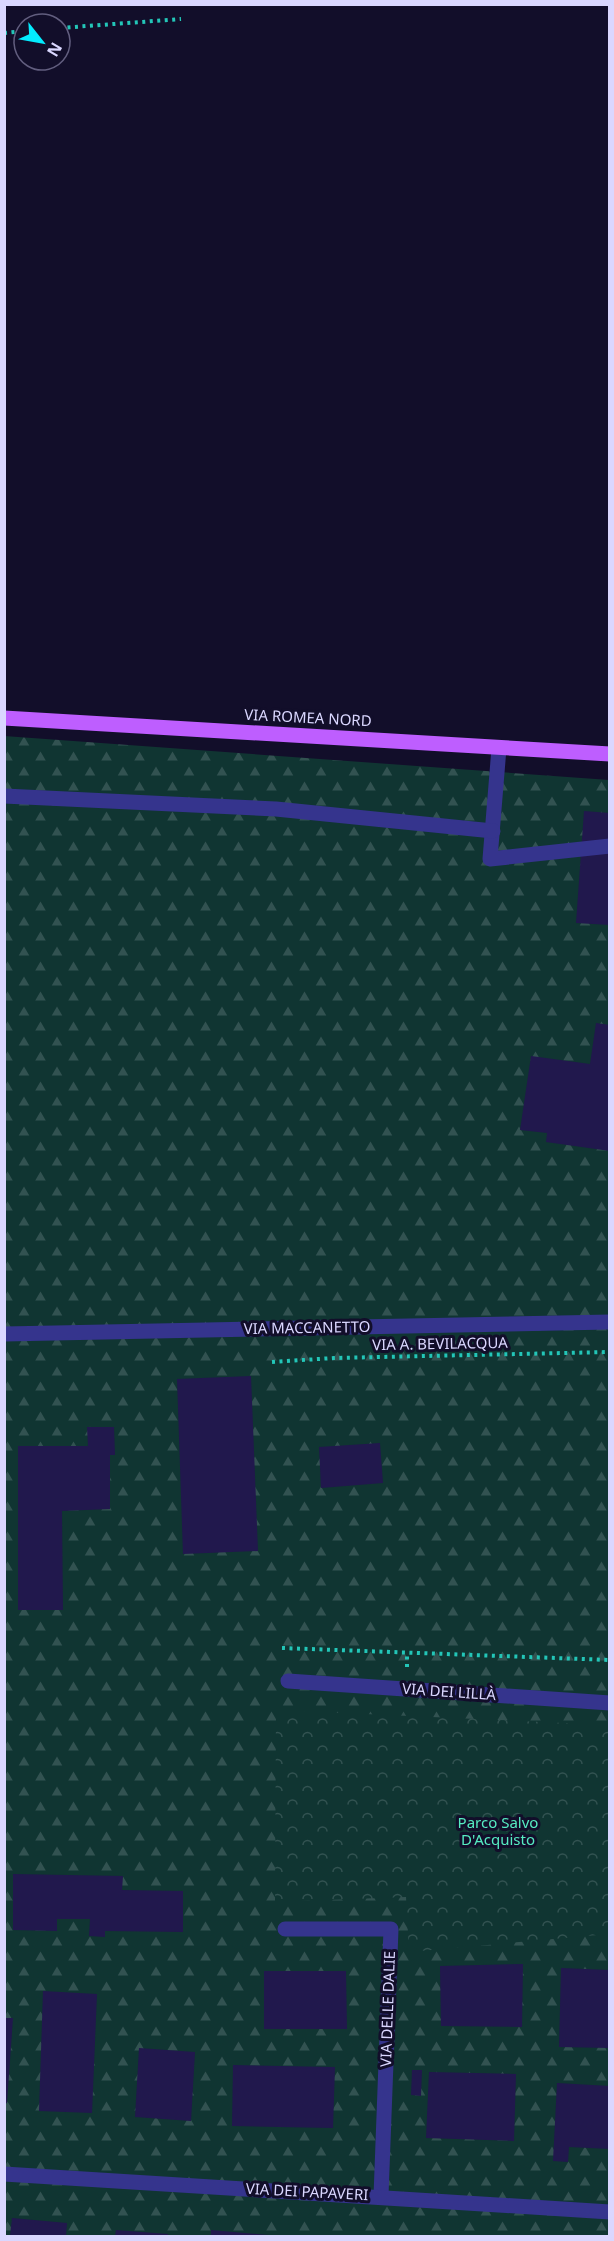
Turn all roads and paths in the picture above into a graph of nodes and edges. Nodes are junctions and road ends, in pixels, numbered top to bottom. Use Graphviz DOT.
graph roads {
  1 [pos="181,19"];
  2 [pos="72,27"];
  3 [pos="4,718"];
  4 [pos="499,748"];
  5 [pos="609,754"];
  6 [pos="4,796"];
  7 [pos="493,831"];
  8 [pos="609,846"];
  9 [pos="609,1322"];
  10 [pos="4,1334"];
  11 [pos="609,1352"];
  12 [pos="272,1362"];
  13 [pos="282,1648"];
  14 [pos="609,1660"];
  15 [pos="288,1681"];
  16 [pos="609,1703"];
  17 [pos="285,1929"];
  18 [pos="4,2174"];
  19 [pos="381,2196"];
  20 [pos="609,2212"];
  1 -- 2 [label="path"];
  3 -- 4 [label="main road, VIA ROMEA NORD"];
  4 -- 5 [label="main road, VIA ROMEA NORD"];
  4 -- 7 [label="street"];
  6 -- 7 [label="street"];
  7 -- 8 [label="street"];
  9 -- 10 [label="street, VIA MACCANETTO"];
  11 -- 12 [label="path, VIA A. BEVILACQUA"];
  13 -- 14 [label="path"];
  15 -- 16 [label="street, VIA DEI LILLÀ"];
  17 -- 19 [label="street, VIA DELLE DALIE"];
  18 -- 19 [label="street, VIA DEI PAPAVERI"];
  19 -- 20 [label="street, VIA DEI PAPAVERI"];
}
